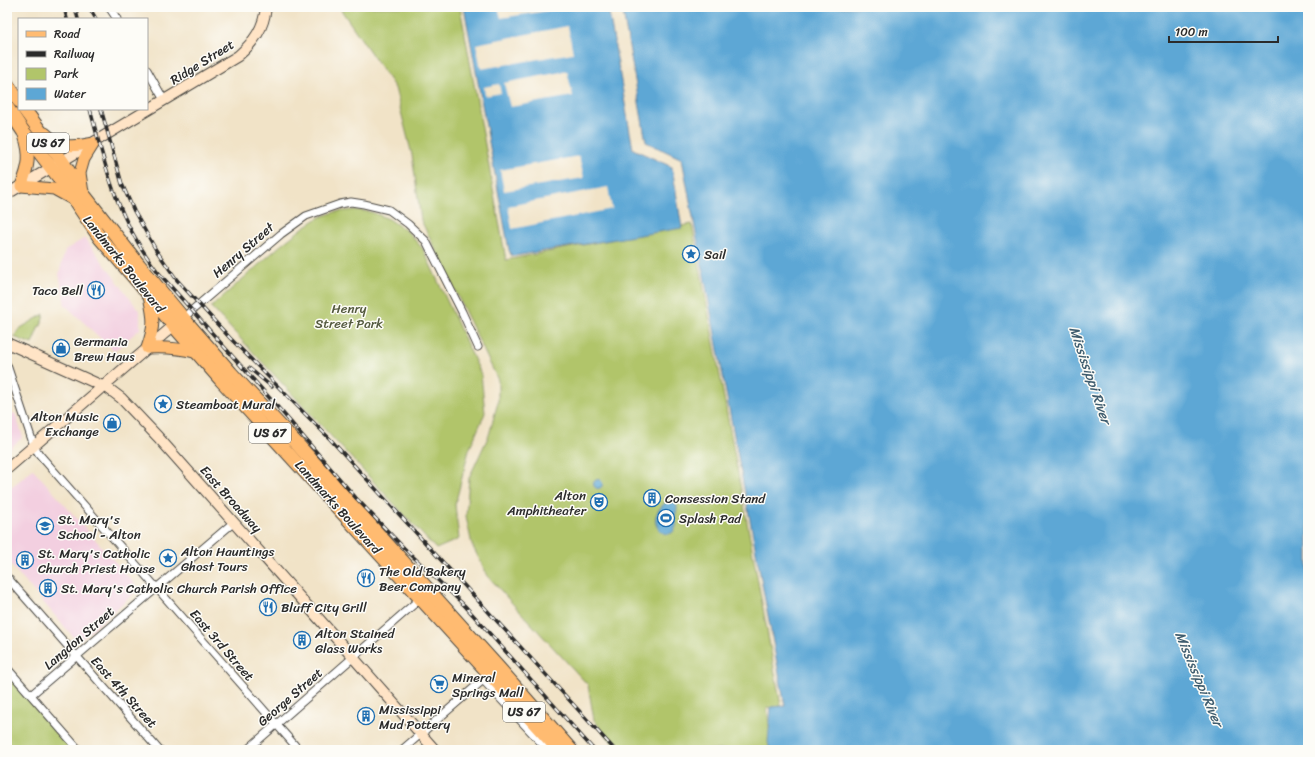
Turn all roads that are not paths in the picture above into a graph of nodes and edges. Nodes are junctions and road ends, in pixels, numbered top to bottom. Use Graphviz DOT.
graph roads {
  1 [pos="110,7"];
  2 [pos="266,7"];
  3 [pos="116,18"];
  4 [pos="148,72"];
  5 [pos="7,84"];
  6 [pos="18,100"];
  7 [pos="164,100"];
  8 [pos="7,107"];
  9 [pos="24,110"];
  10 [pos="148,110"];
  11 [pos="148,110"];
  12 [pos="29,127"];
  13 [pos="94,143"];
  14 [pos="57,165"];
  15 [pos="21,186"];
  16 [pos="7,194"];
  17 [pos="79,198"];
  18 [pos="149,295"];
  19 [pos="178,321"];
  20 [pos="7,343"];
  21 [pos="478,347"];
  22 [pos="147,348"];
  23 [pos="198,353"];
  24 [pos="7,365"];
  25 [pos="103,387"];
  26 [pos="34,446"];
  27 [pos="7,470"];
  28 [pos="234,522"];
  29 [pos="7,578"];
  30 [pos="156,587"];
  31 [pos="421,598"];
  32 [pos="76,656"];
  33 [pos="353,657"];
  34 [pos="7,668"];
  35 [pos="31,695"];
  36 [pos="276,724"];
  37 [pos="420,734"];
  38 [pos="79,750"];
  39 [pos="159,750"];
  40 [pos="247,750"];
  41 [pos="299,750"];
  42 [pos="402,750"];
  43 [pos="435,750"];
  44 [pos="548,750"];
  45 [pos="559,750"];
  46 [pos="571,750"];
  1 -- 3 [label="street"];
  2 -- 7 [label="street, Ridge Street"];
  4 -- 7 [label="street"];
  5 -- 6 [label="highway"];
  7 -- 10 [label="street, Ridge Street"];
  8 -- 12 [label="highway, Landmarks Boulevard / US 67"];
  9 -- 12 [label="highway, Landmarks Boulevard / US 67"];
  11 -- 13 [label="street, Ridge Street"];
  12 -- 13 [label="main road"];
  12 -- 14 [label="highway, Landmarks Boulevard / US 67"];
  12 -- 15 [label="main road"];
  13 -- 14 [label="street, Ridge Street"];
  13 -- 17 [label="main road"];
  14 -- 15 [label="street, Ridge Street"];
  14 -- 17 [label="highway, Landmarks Boulevard / US 67"];
  15 -- 16 [label="street, Ridge Street"];
  15 -- 17 [label="main road"];
  17 -- 18 [label="highway, Landmarks Boulevard / US 67"];
  17 -- 19 [label="highway, Landmarks Boulevard / US 67"];
  18 -- 19 [label="highway, Landmarks Boulevard / US 67"];
  18 -- 22 [label="main road"];
  19 -- 21 [label="street, Henry Street"];
  19 -- 22 [label="street, Henry Street"];
  19 -- 23 [label="highway, Landmarks Boulevard / US 67"];
  19 -- 46 [label="highway, Landmarks Boulevard / US 67"];
  20 -- 25 [label="street, East Broadway"];
  22 -- 23 [label="main road"];
  22 -- 25 [label="street, Henry Street"];
  23 -- 31 [label="highway, Landmarks Boulevard / US 67"];
  24 -- 26 [label="street, East 3rd Street"];
  25 -- 26 [label="street, Henry Street"];
  25 -- 28 [label="street, East Broadway"];
  26 -- 27 [label="street, Henry Street"];
  26 -- 30 [label="street, East 3rd Street"];
  28 -- 30 [label="street, Langdon Street"];
  28 -- 33 [label="street, East Broadway"];
  29 -- 32 [label="street, East 4th Street"];
  30 -- 32 [label="street, Langdon Street"];
  30 -- 36 [label="street, East 3rd Street"];
  31 -- 33 [label="street, George Street"];
  31 -- 45 [label="highway, Landmarks Boulevard / US 67"];
  32 -- 35 [label="street, Langdon Street"];
  32 -- 39 [label="street, East 4th Street"];
  33 -- 36 [label="street, George Street"];
  33 -- 37 [label="street, East Broadway"];
  34 -- 35 [label="street"];
  35 -- 38 [label="street"];
  36 -- 40 [label="street, George Street"];
  36 -- 41 [label="street, East 3rd Street"];
  37 -- 42 [label="street"];
  37 -- 43 [label="street, East Broadway"];
  37 -- 44 [label="street"];
}
